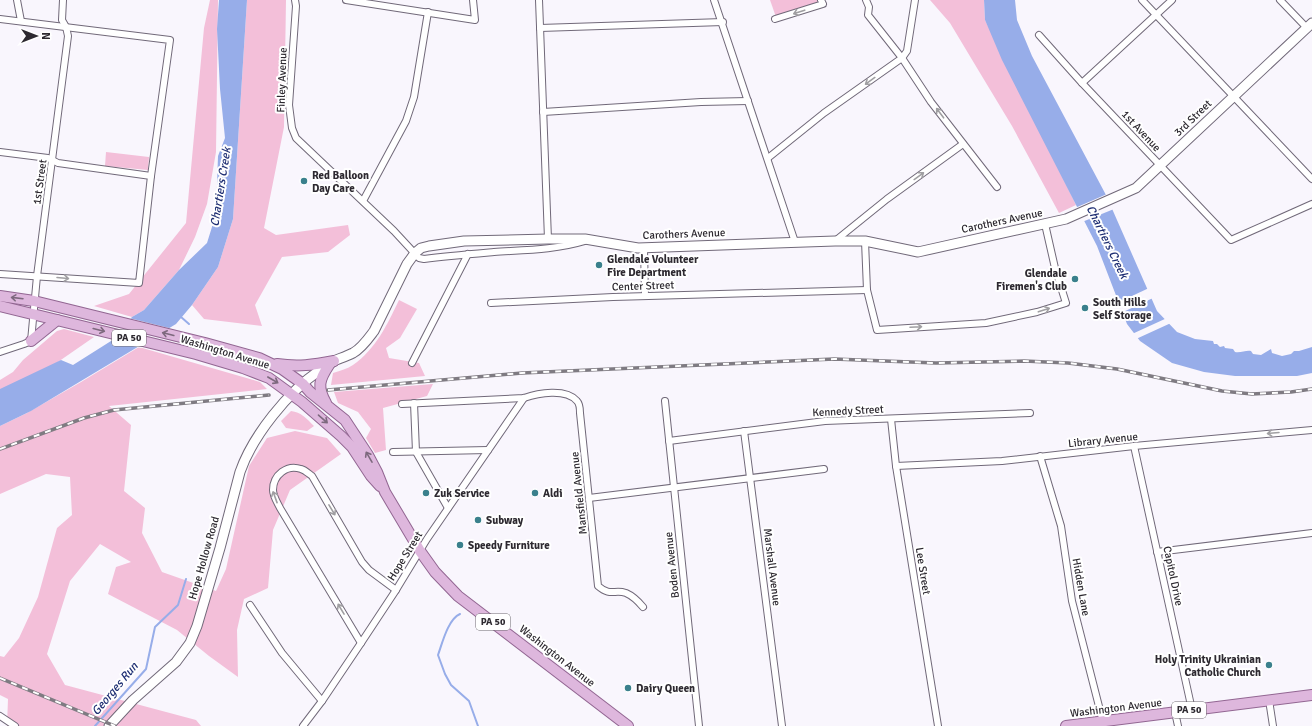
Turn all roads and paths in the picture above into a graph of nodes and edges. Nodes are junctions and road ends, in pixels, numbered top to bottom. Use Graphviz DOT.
graph roads {
  1 [pos="17,0"];
  2 [pos="63,0"];
  3 [pos="295,0"];
  4 [pos="346,0"];
  5 [pos="473,0"];
  6 [pos="539,0"];
  7 [pos="714,0"];
  8 [pos="866,0"];
  9 [pos="915,0"];
  10 [pos="1142,0"];
  11 [pos="1172,0"];
  12 [pos="1280,0"];
  13 [pos="822,2"];
  14 [pos="379,3"];
  15 [pos="428,12"];
  16 [pos="1156,15"];
  17 [pos="0,19"];
  18 [pos="775,19"];
  19 [pos="21,22"];
  20 [pos="723,22"];
  21 [pos="66,27"];
  22 [pos="540,28"];
  23 [pos="1310,28"];
  24 [pos="1039,35"];
  25 [pos="902,58"];
  26 [pos="1082,83"];
  27 [pos="1233,96"];
  28 [pos="748,101"];
  29 [pos="543,112"];
  30 [pos="963,144"];
  31 [pos="0,152"];
  32 [pos="768,158"];
  33 [pos="52,160"];
  34 [pos="1160,166"];
  35 [pos="151,176"];
  36 [pos="1312,179"];
  37 [pos="996,187"];
  38 [pos="363,201"];
  39 [pos="1312,204"];
  40 [pos="1080,213"];
  41 [pos="1045,224"];
  42 [pos="548,239"];
  43 [pos="591,240"];
  44 [pos="835,241"];
  45 [pos="865,241"];
  46 [pos="795,242"];
  47 [pos="644,248"];
  48 [pos="415,253"];
  49 [pos="468,254"];
  50 [pos="0,274"];
  51 [pos="37,276"];
  52 [pos="867,290"];
  53 [pos="0,296"];
  54 [pos="645,296"];
  55 [pos="34,301"];
  56 [pos="491,303"];
  57 [pos="0,306"];
  58 [pos="33,314"];
  59 [pos="59,320"];
  60 [pos="31,341"];
  61 [pos="0,352"];
  62 [pos="331,363"];
  63 [pos="412,363"];
  64 [pos="271,364"];
  65 [pos="303,384"];
  66 [pos="292,394"];
  67 [pos="524,398"];
  68 [pos="665,401"];
  69 [pos="414,403"];
  70 [pos="402,404"];
  71 [pos="328,407"];
  72 [pos="1030,413"];
  73 [pos="891,419"];
  74 [pos="1312,430"];
  75 [pos="744,431"];
  76 [pos="669,441"];
  77 [pos="1134,446"];
  78 [pos="488,450"];
  79 [pos="393,452"];
  80 [pos="416,452"];
  81 [pos="1040,456"];
  82 [pos="896,466"];
  83 [pos="824,470"];
  84 [pos="751,479"];
  85 [pos="674,489"];
  86 [pos="385,492"];
  87 [pos="589,498"];
  88 [pos="448,508"];
  89 [pos="1312,533"];
  90 [pos="420,551"];
  91 [pos="1157,552"];
  92 [pos="396,590"];
  93 [pos="250,605"];
  94 [pos="643,607"];
  95 [pos="361,643"];
  96 [pos="1312,695"];
  97 [pos="1269,700"];
  98 [pos="322,701"];
  99 [pos="1192,710"];
  100 [pos="1176,712"];
  101 [pos="0,716"];
  102 [pos="1107,723"];
  103 [pos="14,726"];
  104 [pos="109,726"];
  105 [pos="303,726"];
  106 [pos="628,726"];
  107 [pos="699,726"];
  108 [pos="782,726"];
  109 [pos="938,726"];
  110 [pos="1067,726"];
  111 [pos="1178,726"];
  112 [pos="1273,726"];
  1 -- 19 [label="street"];
  2 -- 21 [label="street, 1st Street"];
  3 -- 38 [label="street, Finley Avenue"];
  4 -- 14 [label="street"];
  5 -- 15 [label="street"];
  6 -- 22 [label="street"];
  7 -- 20 [label="street"];
  8 -- 25 [label="street"];
  9 -- 25 [label="street"];
  10 -- 16 [label="street"];
  11 -- 16 [label="street"];
  12 -- 23 [label="street"];
  13 -- 18 [label="street, one-way"];
  14 -- 15 [label="street"];
  15 -- 38 [label="street"];
  16 -- 26 [label="street"];
  16 -- 27 [label="street"];
  17 -- 19 [label="street"];
  19 -- 21 [label="street"];
  20 -- 22 [label="street"];
  20 -- 28 [label="street"];
  21 -- 33 [label="street, 1st Street"];
  21 -- 35 [label="street"];
  22 -- 29 [label="street"];
  23 -- 27 [label="street, 3rd Street"];
  24 -- 26 [label="street, 1st Avenue"];
  30 -- 25 [label="street, one-way"];
  25 -- 32 [label="street, one-way"];
  26 -- 34 [label="street, 1st Avenue"];
  27 -- 34 [label="street, 3rd Street"];
  27 -- 36 [label="street"];
  28 -- 29 [label="street"];
  28 -- 32 [label="street"];
  29 -- 42 [label="street"];
  30 -- 37 [label="street"];
  44 -- 30 [label="street, one-way"];
  31 -- 33 [label="street"];
  32 -- 46 [label="street"];
  33 -- 35 [label="street"];
  33 -- 51 [label="street, 1st Street"];
  34 -- 39 [label="street, 1st Avenue"];
  34 -- 40 [label="street, 3rd Street"];
  51 -- 35 [label="street, one-way"];
  38 -- 48 [label="street, Finley Avenue"];
  40 -- 41 [label="street, Carothers Avenue"];
  41 -- 45 [label="street, Carothers Avenue"];
  52 -- 41 [label="street, one-way"];
  42 -- 43 [label="street, Carothers Avenue"];
  42 -- 48 [label="street, Carothers Avenue"];
  43 -- 47 [label="street, Carothers Avenue"];
  43 -- 49 [label="street"];
  44 -- 45 [label="street, Carothers Avenue"];
  44 -- 46 [label="street, Carothers Avenue"];
  45 -- 52 [label="street"];
  46 -- 47 [label="street, Carothers Avenue"];
  47 -- 54 [label="street"];
  48 -- 49 [label="street"];
  48 -- 62 [label="street"];
  49 -- 63 [label="street"];
  50 -- 51 [label="street"];
  51 -- 55 [label="street, 1st Street"];
  52 -- 54 [label="street, Center Street"];
  55 -- 53 [label="main road, PA 50, one-way"];
  54 -- 56 [label="street, Center Street"];
  55 -- 58 [label="street, 1st Street"];
  64 -- 55 [label="main road, Washington Avenue / PA 50, one-way"];
  57 -- 58 [label="main road, PA 50"];
  58 -- 59 [label="main road, PA 50"];
  58 -- 60 [label="street, 1st Street"];
  59 -- 60 [label="main road"];
  59 -- 66 [label="main road, Washington Avenue / PA 50, one-way"];
  60 -- 61 [label="street"];
  62 -- 64 [label="main road"];
  62 -- 65 [label="street"];
  62 -- 71 [label="main road"];
  64 -- 65 [label="main road, Washington Avenue / PA 50"];
  65 -- 66 [label="street, Hope Hollow Road"];
  65 -- 71 [label="main road, Washington Avenue / PA 50"];
  66 -- 86 [label="main road, Washington Avenue / PA 50, one-way"];
  66 -- 104 [label="street, Hope Hollow Road"];
  67 -- 69 [label="street"];
  67 -- 78 [label="street, Hope Street"];
  67 -- 87 [label="street, Mansfield Avenue"];
  68 -- 76 [label="street, Boden Avenue"];
  69 -- 70 [label="street"];
  69 -- 80 [label="street"];
  86 -- 71 [label="main road, Washington Avenue / PA 50, one-way"];
  72 -- 73 [label="street, Kennedy Street"];
  73 -- 75 [label="street, Kennedy Street"];
  73 -- 82 [label="street, Lee Street"];
  74 -- 77 [label="street, Library Avenue, one-way"];
  75 -- 76 [label="street, Kennedy Street"];
  75 -- 84 [label="street, Marshall Avenue"];
  76 -- 85 [label="street, Boden Avenue"];
  77 -- 81 [label="street, Library Avenue"];
  77 -- 91 [label="street, Capitol Drive"];
  78 -- 80 [label="street"];
  78 -- 88 [label="street, Hope Street"];
  79 -- 80 [label="street"];
  80 -- 88 [label="street"];
  81 -- 82 [label="street, Library Avenue"];
  81 -- 102 [label="street, Hidden Lane"];
  82 -- 109 [label="street, Lee Street"];
  83 -- 84 [label="street"];
  84 -- 85 [label="street"];
  84 -- 108 [label="street, Marshall Avenue"];
  85 -- 87 [label="street"];
  85 -- 107 [label="street, Boden Avenue"];
  86 -- 90 [label="main road, Washington Avenue / PA 50"];
  87 -- 94 [label="street, Mansfield Avenue"];
  88 -- 90 [label="street, Hope Street"];
  89 -- 91 [label="street"];
  90 -- 92 [label="street, Hope Street"];
  90 -- 106 [label="main road, Washington Avenue / PA 50"];
  91 -- 99 [label="street, Capitol Drive"];
  92 -- 95 [label="street, Hope Street"];
  95 -- 92 [label="street, one-way"];
  93 -- 98 [label="street"];
  95 -- 98 [label="street, Hope Street"];
  96 -- 97 [label="main road, Washington Avenue / PA 50"];
  97 -- 99 [label="main road, Washington Avenue / PA 50"];
  97 -- 112 [label="street"];
  98 -- 105 [label="street, Hope Street"];
  99 -- 100 [label="main road, Washington Avenue / PA 50"];
  100 -- 102 [label="main road, Washington Avenue / PA 50"];
  100 -- 111 [label="street"];
  101 -- 103 [label="street"];
  102 -- 110 [label="main road, Washington Avenue / PA 50"];
}
